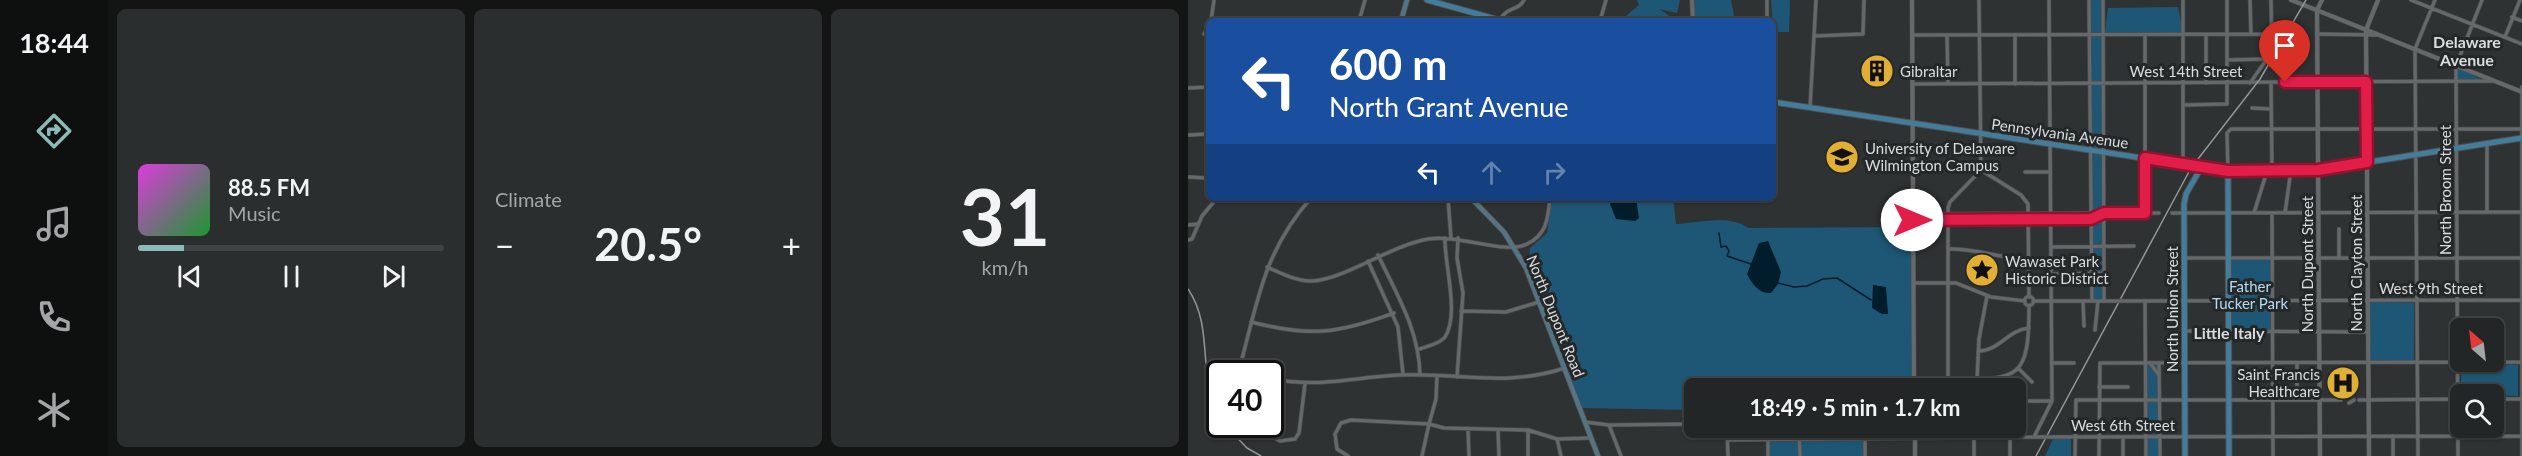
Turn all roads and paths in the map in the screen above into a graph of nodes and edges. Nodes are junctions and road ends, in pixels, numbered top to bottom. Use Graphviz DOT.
graph roads {
  1 [pos="1214,0"];
  2 [pos="1365,0"];
  3 [pos="1407,0"];
  4 [pos="1428,0"];
  5 [pos="1524,0"];
  6 [pos="1606,0"];
  7 [pos="1692,0"];
  8 [pos="1767,0"];
  9 [pos="1816,0"];
  10 [pos="1864,0"];
  11 [pos="1912,0"];
  12 [pos="1979,0"];
  13 [pos="2049,0"];
  14 [pos="2089,0"];
  15 [pos="2103,0"];
  16 [pos="2183,0"];
  17 [pos="2227,0"];
  18 [pos="2250,0"];
  19 [pos="2271,0"];
  20 [pos="2291,0"];
  21 [pos="2322,0"];
  22 [pos="2378,0"];
  23 [pos="2411,0"];
  24 [pos="2435,0"];
  25 [pos="2482,0"];
  26 [pos="2520,0"];
  27 [pos="2432,8"];
  28 [pos="2318,10"];
  29 [pos="2512,17"];
  30 [pos="1211,18"];
  31 [pos="1360,18"];
  32 [pos="1402,18"];
  33 [pos="1484,18"];
  34 [pos="1502,18"];
  35 [pos="1601,18"];
  36 [pos="1693,18"];
  37 [pos="1767,18"];
  38 [pos="2522,21"];
  39 [pos="2472,24"];
  40 [pos="1206,31"];
  41 [pos="2366,32"];
  42 [pos="1204,34"];
  43 [pos="2227,34"];
  44 [pos="2251,34"];
  45 [pos="2272,34"];
  46 [pos="2318,34"];
  47 [pos="1912,35"];
  48 [pos="1947,35"];
  49 [pos="1980,35"];
  50 [pos="2015,35"];
  51 [pos="2049,35"];
  52 [pos="2090,35"];
  53 [pos="2103,35"];
  54 [pos="2145,35"];
  55 [pos="2183,35"];
  56 [pos="2206,35"];
  57 [pos="1814,36"];
  58 [pos="2505,38"];
  59 [pos="2522,44"];
  60 [pos="2415,50"];
  61 [pos="2267,59"];
  62 [pos="2227,60"];
  63 [pos="2456,66"];
  64 [pos="2495,81"];
  65 [pos="2250,82"];
  66 [pos="2271,82"];
  67 [pos="2318,82"];
  68 [pos="2366,82"];
  69 [pos="2415,82"];
  70 [pos="2456,82"];
  71 [pos="2050,83"];
  72 [pos="2090,83"];
  73 [pos="2103,83"];
  74 [pos="2145,83"];
  75 [pos="2183,83"];
  76 [pos="2206,83"];
  77 [pos="2227,83"];
  78 [pos="1912,84"];
  79 [pos="1948,84"];
  80 [pos="1980,84"];
  81 [pos="2015,84"];
  82 [pos="1206,87"];
  83 [pos="1188,88"];
  84 [pos="2521,90"];
  85 [pos="1776,102"];
  86 [pos="2183,105"];
  87 [pos="1810,108"];
  88 [pos="2252,108"];
  89 [pos="2271,109"];
  90 [pos="1912,123"];
  91 [pos="2271,129"];
  92 [pos="2318,129"];
  93 [pos="2367,129"];
  94 [pos="2416,129"];
  95 [pos="2456,129"];
  96 [pos="2521,129"];
  97 [pos="1206,134"];
  98 [pos="1980,134"];
  99 [pos="1188,135"];
  100 [pos="2521,138"];
  101 [pos="2487,143"];
  102 [pos="2050,144"];
  103 [pos="2456,148"];
  104 [pos="2091,150"];
  105 [pos="2104,152"];
  106 [pos="2416,154"];
  107 [pos="2145,158"];
  108 [pos="2367,162"];
  109 [pos="2183,163"];
  110 [pos="2202,166"];
  111 [pos="1981,170"];
  112 [pos="2291,170"];
  113 [pos="2318,170"];
  114 [pos="2228,171"];
  115 [pos="2270,171"];
  116 [pos="2025,172"];
  117 [pos="2050,172"];
  118 [pos="1188,177"];
  119 [pos="1206,177"];
  120 [pos="1215,201"];
  121 [pos="1309,201"];
  122 [pos="1448,201"];
  123 [pos="1475,201"];
  124 [pos="1549,201"];
  125 [pos="2367,212"];
  126 [pos="2416,212"];
  127 [pos="2457,212"];
  128 [pos="2487,212"];
  129 [pos="2520,212"];
  130 [pos="2028,213"];
  131 [pos="2051,213"];
  132 [pos="2091,213"];
  133 [pos="2104,213"];
  134 [pos="2145,213"];
  135 [pos="2159,213"];
  136 [pos="2172,213"];
  137 [pos="2183,213"];
  138 [pos="2228,213"];
  139 [pos="2254,213"];
  140 [pos="2272,213"];
  141 [pos="2285,213"];
  142 [pos="2318,213"];
  143 [pos="1948,214"];
  144 [pos="1912,217"];
  145 [pos="2091,219"];
  146 [pos="1948,220"];
  147 [pos="2028,220"];
  148 [pos="2051,220"];
  149 [pos="1198,224"];
  150 [pos="1188,225"];
  151 [pos="2339,229"];
  152 [pos="1445,238"];
  153 [pos="1451,238"];
  154 [pos="1458,238"];
  155 [pos="1188,240"];
  156 [pos="2091,246"];
  157 [pos="2134,246"];
  158 [pos="2104,247"];
  159 [pos="2051,248"];
  160 [pos="1516,249"];
  161 [pos="1948,249"];
  162 [pos="1377,255"];
  163 [pos="2184,258"];
  164 [pos="2228,258"];
  165 [pos="2272,258"];
  166 [pos="2319,258"];
  167 [pos="2339,258"];
  168 [pos="2368,258"];
  169 [pos="2416,258"];
  170 [pos="2457,258"];
  171 [pos="2521,258"];
  172 [pos="2028,259"];
  173 [pos="1368,261"];
  174 [pos="1267,267"];
  175 [pos="2104,273"];
  176 [pos="2051,274"];
  177 [pos="2091,274"];
  178 [pos="1948,282"];
  179 [pos="1913,283"];
  180 [pos="1986,296"];
  181 [pos="2029,297"];
  182 [pos="2368,300"];
  183 [pos="2417,300"];
  184 [pos="2457,300"];
  185 [pos="2521,300"];
  186 [pos="1540,301"];
  187 [pos="2025,301"];
  188 [pos="2033,301"];
  189 [pos="2083,301"];
  190 [pos="2092,301"];
  191 [pos="2098,301"];
  192 [pos="2104,301"];
  193 [pos="2145,301"];
  194 [pos="2184,301"];
  195 [pos="2228,301"];
  196 [pos="2272,301"];
  197 [pos="2319,301"];
  198 [pos="2051,302"];
  199 [pos="2029,306"];
  200 [pos="1461,311"];
  201 [pos="1394,313"];
  202 [pos="2457,318"];
  203 [pos="1251,322"];
  204 [pos="2084,326"];
  205 [pos="2029,327"];
  206 [pos="2095,330"];
  207 [pos="2185,331"];
  208 [pos="2228,332"];
  209 [pos="2272,332"];
  210 [pos="2319,332"];
  211 [pos="2368,332"];
  212 [pos="1420,349"];
  213 [pos="1978,351"];
  214 [pos="1241,360"];
  215 [pos="2417,362"];
  216 [pos="2450,362"];
  217 [pos="2504,362"];
  218 [pos="2522,362"];
  219 [pos="2052,363"];
  220 [pos="2074,363"];
  221 [pos="2148,363"];
  222 [pos="2160,363"];
  223 [pos="2184,363"];
  224 [pos="2228,363"];
  225 [pos="2272,363"];
  226 [pos="2297,363"];
  227 [pos="2319,363"];
  228 [pos="2368,363"];
  229 [pos="1565,368"];
  230 [pos="2018,368"];
  231 [pos="1403,375"];
  232 [pos="1420,375"];
  233 [pos="2159,375"];
  234 [pos="1437,376"];
  235 [pos="1457,376"];
  236 [pos="1914,378"];
  237 [pos="1948,378"];
  238 [pos="1977,378"];
  239 [pos="2003,378"];
  240 [pos="1284,380"];
  241 [pos="2032,382"];
  242 [pos="1305,384"];
  243 [pos="2099,387"];
  244 [pos="2128,387"];
  245 [pos="2450,399"];
  246 [pos="2504,399"];
  247 [pos="2522,399"];
  248 [pos="2099,400"];
  249 [pos="2146,400"];
  250 [pos="2160,400"];
  251 [pos="2185,400"];
  252 [pos="2228,400"];
  253 [pos="2272,400"];
  254 [pos="2296,400"];
  255 [pos="2319,400"];
  256 [pos="2341,400"];
  257 [pos="2354,400"];
  258 [pos="2359,400"];
  259 [pos="2368,400"];
  260 [pos="2417,400"];
  261 [pos="2026,401"];
  262 [pos="2052,401"];
  263 [pos="2349,403"];
  264 [pos="1585,422"];
  265 [pos="1429,424"];
  266 [pos="1684,424"];
  267 [pos="1609,425"];
  268 [pos="1468,429"];
  269 [pos="1498,430"];
  270 [pos="1528,430"];
  271 [pos="2160,436"];
  272 [pos="2185,436"];
  273 [pos="2229,436"];
  274 [pos="2273,436"];
  275 [pos="2320,436"];
  276 [pos="2369,436"];
  277 [pos="2393,436"];
  278 [pos="2417,436"];
  279 [pos="2450,436"];
  280 [pos="2504,436"];
  281 [pos="2522,436"];
  282 [pos="2026,437"];
  283 [pos="2034,437"];
  284 [pos="2075,437"];
  285 [pos="2099,437"];
  286 [pos="2123,437"];
  287 [pos="2146,437"];
  288 [pos="1275,438"];
  289 [pos="1591,438"];
  290 [pos="1738,438"];
  291 [pos="1768,438"];
  292 [pos="1799,438"];
  293 [pos="1865,438"];
  294 [pos="1915,438"];
  295 [pos="1974,438"];
  296 [pos="2010,438"];
  297 [pos="2458,438"];
  298 [pos="1557,439"];
  299 [pos="1728,440"];
  300 [pos="2522,445"];
  301 [pos="1347,456"];
  302 [pos="1422,456"];
  303 [pos="1469,456"];
  304 [pos="1498,456"];
  305 [pos="1528,456"];
  306 [pos="1561,456"];
  307 [pos="1598,456"];
  308 [pos="1621,456"];
  309 [pos="1728,456"];
  310 [pos="1768,456"];
  311 [pos="1800,456"];
  312 [pos="1865,456"];
  313 [pos="1915,456"];
  314 [pos="1974,456"];
  315 [pos="2010,456"];
  316 [pos="2075,456"];
  317 [pos="2099,456"];
  318 [pos="2123,456"];
  319 [pos="2146,456"];
  320 [pos="2160,456"];
  321 [pos="2185,456"];
  322 [pos="2229,456"];
  323 [pos="2273,456"];
  324 [pos="2320,456"];
  325 [pos="2369,456"];
  326 [pos="2393,456"];
  327 [pos="2418,456"];
  328 [pos="2458,456"];
  329 [pos="2522,456"];
  1 -- 30 [label="street"];
  2 -- 31 [label="street"];
  3 -- 32 [label="main road"];
  4 -- 33 [label="main road"];
  5 -- 34 [label="street"];
  6 -- 35 [label="street"];
  7 -- 36 [label="street"];
  8 -- 37 [label="street"];
  9 -- 57 [label="street"];
  10 -- 57 [label="street"];
  11 -- 47 [label="street"];
  12 -- 49 [label="street"];
  13 -- 51 [label="street"];
  14 -- 52 [label="street"];
  15 -- 53 [label="street"];
  16 -- 55 [label="street"];
  17 -- 43 [label="street"];
  18 -- 44 [label="street"];
  19 -- 45 [label="street"];
  20 -- 28 [label="street"];
  21 -- 28 [label="street, North Dupont Street"];
  22 -- 41 [label="street, North Clayton Street"];
  23 -- 27 [label="street"];
  24 -- 27 [label="street"];
  25 -- 39 [label="street, North Broom Street"];
  26 -- 29 [label="street"];
  27 -- 39 [label="street"];
  27 -- 60 [label="street"];
  28 -- 41 [label="street"];
  28 -- 46 [label="street, North Dupont Street"];
  29 -- 38 [label="street"];
  29 -- 58 [label="street"];
  39 -- 58 [label="street"];
  39 -- 63 [label="street, North Broom Street"];
  40 -- 42 [label="street"];
  41 -- 46 [label="street"];
  41 -- 60 [label="street"];
  41 -- 68 [label="street, North Clayton Street"];
  43 -- 44 [label="street"];
  43 -- 56 [label="street"];
  43 -- 62 [label="street"];
  44 -- 45 [label="street"];
  45 -- 61 [label="street"];
  46 -- 67 [label="street, North Dupont Street"];
  47 -- 48 [label="street"];
  47 -- 78 [label="street"];
  48 -- 49 [label="street"];
  48 -- 79 [label="street"];
  49 -- 50 [label="street"];
  49 -- 80 [label="street"];
  50 -- 51 [label="street"];
  50 -- 81 [label="street"];
  51 -- 52 [label="street"];
  51 -- 71 [label="street"];
  52 -- 53 [label="street"];
  52 -- 72 [label="street"];
  53 -- 54 [label="street"];
  53 -- 73 [label="street"];
  54 -- 55 [label="street"];
  54 -- 74 [label="street"];
  55 -- 56 [label="street"];
  55 -- 75 [label="street"];
  56 -- 76 [label="street"];
  57 -- 87 [label="street"];
  58 -- 59 [label="street"];
  60 -- 63 [label="street"];
  60 -- 69 [label="street"];
  61 -- 62 [label="street"];
  61 -- 65 [label="street"];
  62 -- 77 [label="street"];
  63 -- 64 [label="street"];
  63 -- 70 [label="street, North Broom Street"];
  64 -- 70 [label="street, West 14th Street"];
  64 -- 84 [label="street"];
  65 -- 66 [label="street, West 14th Street"];
  65 -- 77 [label="street, West 14th Street"];
  66 -- 67 [label="street, West 14th Street"];
  66 -- 89 [label="street"];
  67 -- 68 [label="street, West 14th Street"];
  67 -- 92 [label="street, North Dupont Street"];
  68 -- 69 [label="street, West 14th Street"];
  68 -- 93 [label="street, North Clayton Street"];
  69 -- 70 [label="street, West 14th Street"];
  69 -- 94 [label="street"];
  70 -- 95 [label="street, North Broom Street"];
  71 -- 72 [label="street, West 14th Street"];
  71 -- 81 [label="street, West 14th Street"];
  71 -- 102 [label="street"];
  72 -- 73 [label="street, West 14th Street"];
  72 -- 104 [label="street"];
  73 -- 74 [label="street, West 14th Street"];
  73 -- 105 [label="street"];
  74 -- 75 [label="street, West 14th Street"];
  74 -- 107 [label="street"];
  75 -- 76 [label="street, West 14th Street"];
  75 -- 86 [label="street"];
  76 -- 77 [label="street, West 14th Street"];
  77 -- 86 [label="street"];
  78 -- 79 [label="street, West 14th Street"];
  78 -- 90 [label="street"];
  79 -- 80 [label="street, West 14th Street"];
  80 -- 81 [label="street, West 14th Street"];
  80 -- 98 [label="street"];
  82 -- 83 [label="street"];
  84 -- 96 [label="street"];
  85 -- 87 [label="main road, Pennsylvania Avenue"];
  86 -- 109 [label="street"];
  87 -- 90 [label="main road, Pennsylvania Avenue"];
  88 -- 89 [label="street"];
  89 -- 91 [label="street"];
  90 -- 98 [label="main road, Pennsylvania Avenue"];
  90 -- 144 [label="street"];
  91 -- 92 [label="street"];
  91 -- 114 [label="street"];
  91 -- 115 [label="street"];
  92 -- 93 [label="street"];
  92 -- 113 [label="street, North Dupont Street"];
  93 -- 94 [label="street"];
  93 -- 108 [label="street, North Clayton Street"];
  94 -- 95 [label="street"];
  94 -- 106 [label="street"];
  95 -- 96 [label="street"];
  95 -- 103 [label="street, North Broom Street"];
  96 -- 100 [label="street"];
  97 -- 99 [label="street"];
  98 -- 102 [label="main road, Pennsylvania Avenue"];
  98 -- 111 [label="street"];
  100 -- 101 [label="main road, Pennsylvania Avenue"];
  100 -- 129 [label="street"];
  101 -- 103 [label="main road, Pennsylvania Avenue"];
  101 -- 128 [label="street"];
  102 -- 104 [label="main road, Pennsylvania Avenue"];
  102 -- 117 [label="street"];
  103 -- 106 [label="main road, Pennsylvania Avenue"];
  103 -- 127 [label="street, North Broom Street"];
  104 -- 105 [label="main road, Pennsylvania Avenue"];
  104 -- 132 [label="street"];
  105 -- 107 [label="main road, Pennsylvania Avenue"];
  105 -- 133 [label="street"];
  106 -- 108 [label="main road, Pennsylvania Avenue"];
  106 -- 126 [label="street"];
  107 -- 109 [label="main road, Pennsylvania Avenue"];
  107 -- 134 [label="street"];
  108 -- 113 [label="main road, Pennsylvania Avenue"];
  108 -- 125 [label="street, North Clayton Street"];
  109 -- 110 [label="main road, Pennsylvania Avenue"];
  110 -- 114 [label="main road, Pennsylvania Avenue"];
  110 -- 137 [label="main road, North Union Street"];
  111 -- 130 [label="street"];
  111 -- 143 [label="street"];
  112 -- 113 [label="main road, Pennsylvania Avenue"];
  112 -- 115 [label="main road, Pennsylvania Avenue"];
  112 -- 141 [label="street"];
  113 -- 142 [label="street, North Dupont Street"];
  114 -- 115 [label="main road, Pennsylvania Avenue"];
  114 -- 138 [label="main road"];
  115 -- 139 [label="street"];
  116 -- 117 [label="street"];
  117 -- 131 [label="street"];
  118 -- 119 [label="street"];
  120 -- 149 [label="street"];
  121 -- 174 [label="street"];
  122 -- 153 [label="street"];
  123 -- 160 [label="main road, North Dupont Road"];
  124 -- 160 [label="street"];
  125 -- 126 [label="street"];
  125 -- 142 [label="street"];
  125 -- 168 [label="street, North Clayton Street"];
  126 -- 127 [label="street"];
  126 -- 169 [label="street"];
  127 -- 128 [label="street"];
  127 -- 170 [label="street, North Broom Street"];
  128 -- 129 [label="street"];
  129 -- 171 [label="street"];
  130 -- 131 [label="street"];
  130 -- 143 [label="street"];
  130 -- 147 [label="street"];
  131 -- 132 [label="street"];
  131 -- 148 [label="street"];
  132 -- 133 [label="street"];
  132 -- 145 [label="street"];
  133 -- 134 [label="street"];
  133 -- 145 [label="street"];
  133 -- 158 [label="street"];
  134 -- 135 [label="street"];
  136 -- 137 [label="street"];
  137 -- 138 [label="street"];
  137 -- 163 [label="main road, North Union Street"];
  138 -- 139 [label="street"];
  138 -- 164 [label="main road"];
  139 -- 140 [label="street"];
  140 -- 141 [label="street"];
  140 -- 165 [label="street"];
  141 -- 142 [label="street"];
  142 -- 166 [label="street, North Dupont Street"];
  143 -- 144 [label="street"];
  143 -- 146 [label="street"];
  144 -- 146 [label="street"];
  144 -- 179 [label="street"];
  145 -- 148 [label="street"];
  145 -- 156 [label="street"];
  146 -- 147 [label="street"];
  146 -- 161 [label="street"];
  147 -- 148 [label="street"];
  147 -- 172 [label="street"];
  148 -- 159 [label="street"];
  149 -- 150 [label="street"];
  149 -- 155 [label="street"];
  151 -- 167 [label="street"];
  152 -- 153 [label="street"];
  152 -- 162 [label="street"];
  152 -- 212 [label="street"];
  153 -- 154 [label="street"];
  154 -- 160 [label="street"];
  154 -- 200 [label="street"];
  156 -- 158 [label="street"];
  156 -- 159 [label="street"];
  156 -- 177 [label="street"];
  157 -- 158 [label="street"];
  158 -- 175 [label="street"];
  159 -- 176 [label="street"];
  160 -- 186 [label="main road, North Dupont Road"];
  161 -- 172 [label="street"];
  161 -- 178 [label="street"];
  162 -- 173 [label="street"];
  162 -- 212 [label="street"];
  163 -- 164 [label="street"];
  163 -- 194 [label="main road, North Union Street"];
  164 -- 165 [label="street"];
  164 -- 195 [label="main road"];
  165 -- 166 [label="street"];
  165 -- 196 [label="street"];
  166 -- 167 [label="street"];
  166 -- 197 [label="street, North Dupont Street"];
  167 -- 168 [label="street"];
  168 -- 169 [label="street"];
  168 -- 182 [label="street, North Clayton Street"];
  169 -- 170 [label="street"];
  169 -- 183 [label="street"];
  170 -- 171 [label="street"];
  170 -- 184 [label="street, North Broom Street"];
  171 -- 185 [label="street"];
  172 -- 181 [label="street"];
  173 -- 174 [label="street"];
  173 -- 201 [label="street"];
  174 -- 203 [label="street"];
  175 -- 177 [label="street"];
  175 -- 192 [label="street"];
  176 -- 177 [label="street"];
  176 -- 198 [label="street"];
  177 -- 190 [label="street"];
  178 -- 179 [label="street"];
  178 -- 180 [label="street"];
  178 -- 237 [label="street"];
  179 -- 236 [label="street"];
  180 -- 187 [label="street"];
  180 -- 213 [label="street"];
  181 -- 187 [label="street"];
  181 -- 188 [label="street"];
  182 -- 183 [label="street, West 9th Street"];
  182 -- 197 [label="street, West 9th Street"];
  182 -- 211 [label="street, North Clayton Street"];
  183 -- 184 [label="street, West 9th Street"];
  183 -- 215 [label="street"];
  184 -- 185 [label="street, West 9th Street"];
  184 -- 202 [label="street, North Broom Street"];
  185 -- 218 [label="street"];
  186 -- 200 [label="street"];
  186 -- 229 [label="main road, North Dupont Road"];
  187 -- 199 [label="street"];
  188 -- 198 [label="street, West 9th Street"];
  188 -- 199 [label="street"];
  189 -- 190 [label="street, West 9th Street"];
  189 -- 198 [label="street, West 9th Street"];
  189 -- 204 [label="street"];
  190 -- 191 [label="street, West 9th Street"];
  191 -- 192 [label="street, West 9th Street"];
  191 -- 206 [label="street"];
  192 -- 193 [label="street, West 9th Street, bridge"];
  193 -- 194 [label="street, West 9th Street"];
  193 -- 221 [label="street"];
  194 -- 195 [label="street, West 9th Street"];
  194 -- 207 [label="main road, North Union Street"];
  195 -- 196 [label="street, West 9th Street"];
  195 -- 208 [label="main road"];
  196 -- 197 [label="street, West 9th Street"];
  196 -- 209 [label="street"];
  197 -- 210 [label="street, North Dupont Street"];
  198 -- 219 [label="street"];
  199 -- 205 [label="street"];
  200 -- 235 [label="street"];
  201 -- 203 [label="street"];
  201 -- 231 [label="street"];
  203 -- 214 [label="street"];
  205 -- 213 [label="street"];
  205 -- 230 [label="street"];
  207 -- 208 [label="street"];
  207 -- 223 [label="main road, North Union Street"];
  208 -- 209 [label="street"];
  208 -- 224 [label="main road"];
  209 -- 210 [label="street"];
  209 -- 225 [label="street"];
  210 -- 211 [label="street"];
  210 -- 227 [label="street, North Dupont Street"];
  211 -- 228 [label="street, North Clayton Street"];
  212 -- 232 [label="street"];
  213 -- 238 [label="street"];
  215 -- 216 [label="street"];
  215 -- 228 [label="street"];
  215 -- 260 [label="street"];
  217 -- 218 [label="street"];
  218 -- 247 [label="street"];
  219 -- 220 [label="street"];
  219 -- 262 [label="street"];
  221 -- 222 [label="street"];
  221 -- 233 [label="street"];
  221 -- 243 [label="street"];
  221 -- 249 [label="street"];
  222 -- 223 [label="street"];
  222 -- 233 [label="street"];
  223 -- 224 [label="street"];
  223 -- 251 [label="main road, North Union Street"];
  224 -- 225 [label="street"];
  224 -- 252 [label="main road"];
  225 -- 226 [label="street"];
  225 -- 253 [label="street"];
  226 -- 227 [label="street"];
  226 -- 254 [label="street"];
  227 -- 228 [label="street"];
  227 -- 255 [label="street, North Dupont Street"];
  228 -- 259 [label="street, North Clayton Street"];
  229 -- 235 [label="street"];
  229 -- 264 [label="main road, North Dupont Road"];
  230 -- 239 [label="street"];
  230 -- 241 [label="street"];
  231 -- 232 [label="street"];
  231 -- 242 [label="street"];
  232 -- 234 [label="street"];
  233 -- 250 [label="street"];
  234 -- 235 [label="street"];
  234 -- 265 [label="street"];
  240 -- 242 [label="street"];
  242 -- 288 [label="street"];
  243 -- 244 [label="street"];
  243 -- 248 [label="street"];
  245 -- 260 [label="street"];
  246 -- 247 [label="street"];
  247 -- 281 [label="street"];
  248 -- 249 [label="street"];
  248 -- 284 [label="street"];
  248 -- 285 [label="street"];
  249 -- 250 [label="street"];
  249 -- 287 [label="street"];
  250 -- 251 [label="street"];
  250 -- 271 [label="street"];
  251 -- 252 [label="street"];
  251 -- 272 [label="main road, North Union Street"];
  252 -- 253 [label="street"];
  252 -- 273 [label="main road"];
  253 -- 254 [label="street"];
  253 -- 274 [label="street"];
  254 -- 255 [label="street"];
  255 -- 256 [label="street"];
  255 -- 275 [label="street, North Dupont Street"];
  257 -- 263 [label="street"];
  258 -- 259 [label="street"];
  259 -- 260 [label="street"];
  259 -- 276 [label="street, North Clayton Street"];
  260 -- 278 [label="street"];
  261 -- 262 [label="street"];
  262 -- 283 [label="street"];
  264 -- 267 [label="street"];
  264 -- 289 [label="main road, North Dupont Road"];
  265 -- 268 [label="street"];
  265 -- 301 [label="street"];
  265 -- 302 [label="street"];
  266 -- 267 [label="street"];
  267 -- 308 [label="street"];
  268 -- 269 [label="street"];
  268 -- 303 [label="street"];
  269 -- 270 [label="street"];
  269 -- 304 [label="street"];
  270 -- 298 [label="street"];
  270 -- 305 [label="street"];
  271 -- 272 [label="street, West 6th Street"];
  271 -- 287 [label="street, West 6th Street"];
  271 -- 320 [label="street"];
  272 -- 273 [label="street, West 6th Street"];
  272 -- 321 [label="main road, North Union Street"];
  273 -- 274 [label="street, West 6th Street"];
  273 -- 322 [label="main road"];
  274 -- 275 [label="street, West 6th Street"];
  274 -- 323 [label="street"];
  275 -- 276 [label="street, West 6th Street"];
  275 -- 324 [label="street, North Dupont Street"];
  276 -- 277 [label="street, West 6th Street"];
  276 -- 325 [label="street, North Clayton Street"];
  277 -- 278 [label="street, West 6th Street"];
  277 -- 326 [label="street"];
  278 -- 279 [label="street, West 6th Street"];
  278 -- 327 [label="street"];
  280 -- 281 [label="street, West 6th Street"];
  281 -- 300 [label="street"];
  282 -- 283 [label="street, West 6th Street"];
  283 -- 284 [label="street, West 6th Street, bridge"];
  284 -- 285 [label="street, West 6th Street"];
  284 -- 316 [label="street"];
  285 -- 286 [label="street, West 6th Street"];
  285 -- 317 [label="street"];
  286 -- 287 [label="street, West 6th Street"];
  286 -- 318 [label="street"];
  287 -- 319 [label="street"];
  289 -- 298 [label="street"];
  289 -- 307 [label="main road, North Dupont Road"];
  290 -- 299 [label="street, West 6th Street"];
  291 -- 310 [label="street"];
  292 -- 311 [label="street"];
  293 -- 312 [label="street"];
  294 -- 313 [label="street"];
  295 -- 314 [label="street"];
  296 -- 315 [label="street"];
  297 -- 328 [label="street, North Broom Street"];
  298 -- 306 [label="street"];
  299 -- 309 [label="street"];
  300 -- 329 [label="street"];
}
